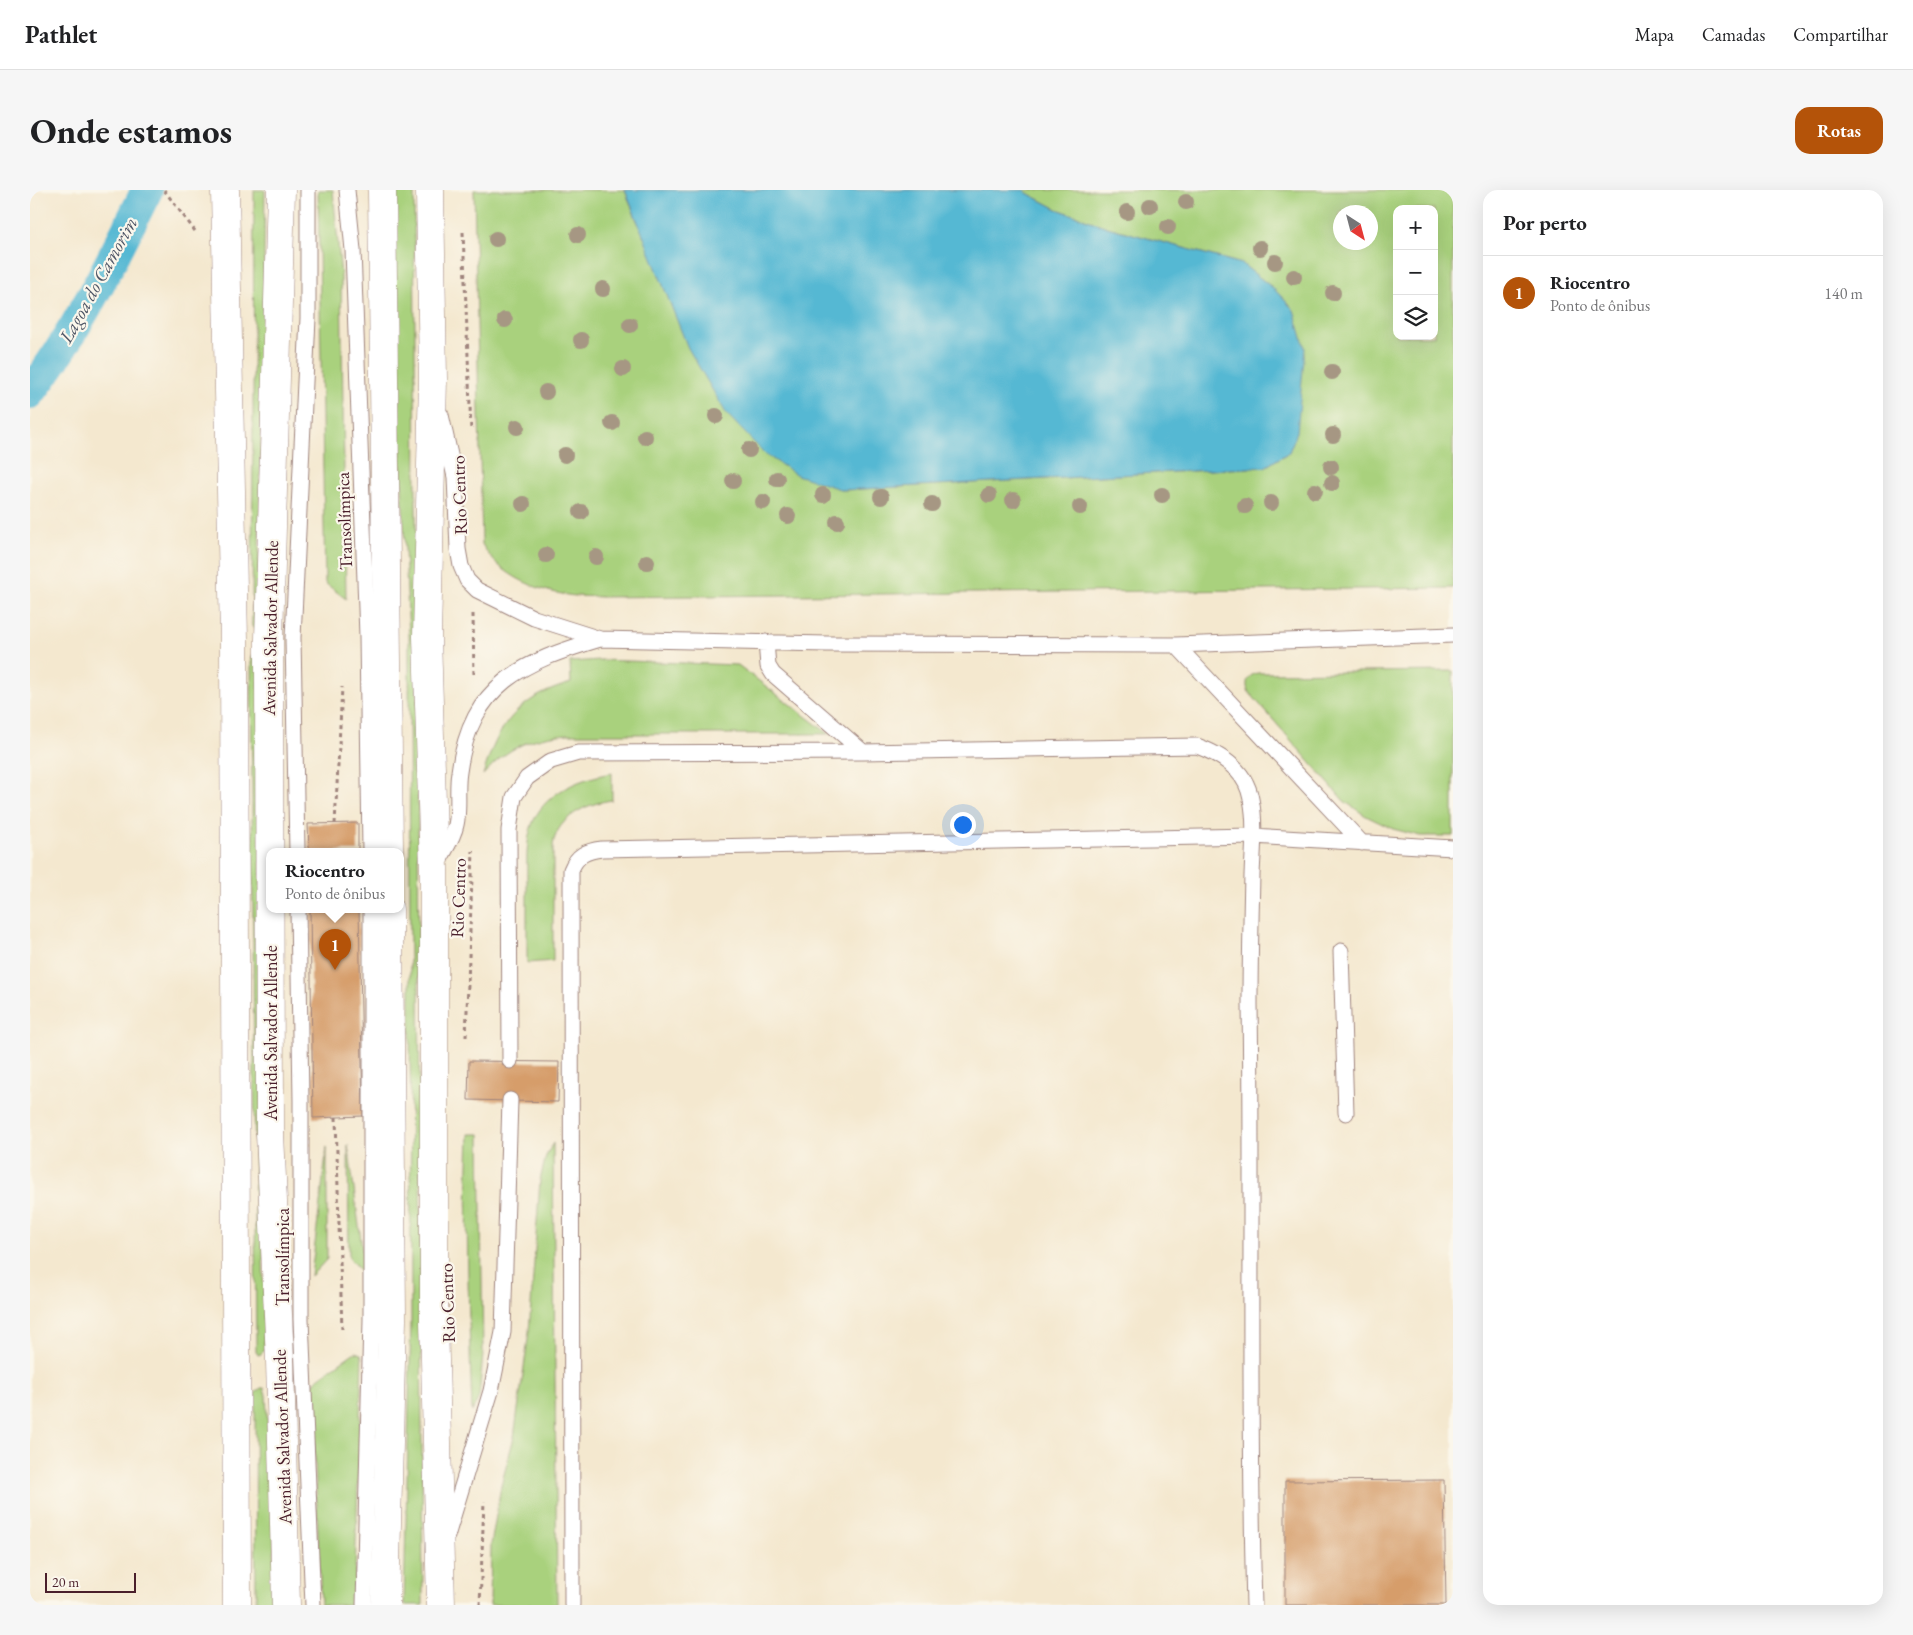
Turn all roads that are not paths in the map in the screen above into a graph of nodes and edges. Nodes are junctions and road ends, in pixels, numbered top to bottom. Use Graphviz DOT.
graph roads {
  1 [pos="225,190"];
  2 [pos="281,190"];
  3 [pos="308,190"];
  4 [pos="346,190"];
  5 [pos="382,190"];
  6 [pos="430,190"];
  7 [pos="433,379"];
  8 [pos="1453,634"];
  9 [pos="600,639"];
  10 [pos="766,642"];
  11 [pos="1176,645"];
  12 [pos="863,752"];
  13 [pos="1253,836"];
  14 [pos="1362,842"];
  15 [pos="269,848"];
  16 [pos="297,848"];
  17 [pos="370,848"];
  18 [pos="389,848"];
  19 [pos="1453,848"];
  20 [pos="434,869"];
  21 [pos="270,913"];
  22 [pos="298,913"];
  23 [pos="370,913"];
  24 [pos="389,913"];
  25 [pos="1341,951"];
  26 [pos="510,1062"];
  27 [pos="510,1100"];
  28 [pos="1346,1113"];
  29 [pos="440,1559"];
  30 [pos="237,1605"];
  31 [pos="286,1605"];
  32 [pos="313,1605"];
  33 [pos="364,1605"];
  34 [pos="386,1605"];
  35 [pos="441,1605"];
  36 [pos="572,1605"];
  37 [pos="1254,1605"];
  1 -- 30 [label="main road, Avenida Salvador Allende"];
  2 -- 15 [label="main road, Avenida Salvador Allende"];
  3 -- 16 [label="lane"];
  4 -- 17 [label="lane, Transolímpica"];
  5 -- 18 [label="main road"];
  6 -- 7 [label="main road"];
  7 -- 9 [label="lane"];
  7 -- 20 [label="main road"];
  8 -- 11 [label="lane"];
  9 -- 10 [label="lane"];
  9 -- 20 [label="lane"];
  10 -- 11 [label="lane"];
  10 -- 12 [label="lane"];
  11 -- 14 [label="lane"];
  12 -- 13 [label="lane"];
  12 -- 26 [label="lane"];
  13 -- 14 [label="lane"];
  13 -- 36 [label="lane"];
  13 -- 37 [label="lane"];
  14 -- 19 [label="lane"];
  20 -- 29 [label="main road"];
  21 -- 31 [label="main road, Avenida Salvador Allende"];
  22 -- 32 [label="lane, Transolímpica"];
  23 -- 33 [label="lane"];
  24 -- 34 [label="main road"];
  25 -- 28 [label="lane"];
  27 -- 29 [label="lane"];
  29 -- 35 [label="main road"];
}
